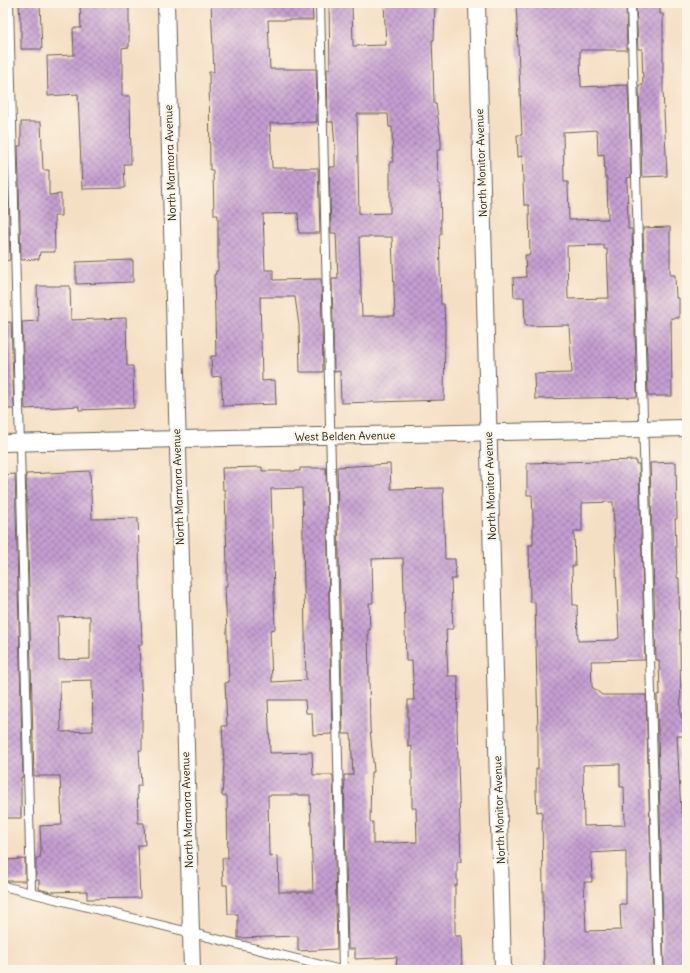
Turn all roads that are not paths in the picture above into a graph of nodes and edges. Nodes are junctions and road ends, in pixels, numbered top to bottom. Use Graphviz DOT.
graph roads {
  1 [pos="9,3"];
  2 [pos="166,3"];
  3 [pos="320,3"];
  4 [pos="477,3"];
  5 [pos="631,3"];
  6 [pos="687,428"];
  7 [pos="643,429"];
  8 [pos="489,433"];
  9 [pos="332,436"];
  10 [pos="177,439"];
  11 [pos="20,442"];
  12 [pos="3,443"];
  13 [pos="3,886"];
  14 [pos="31,892"];
  15 [pos="190,933"];
  16 [pos="192,970"];
  17 [pos="342,970"];
  18 [pos="503,970"];
  19 [pos="659,970"];
  1 -- 11 [label="lane"];
  2 -- 10 [label="street, North Marmora Avenue"];
  3 -- 9 [label="lane"];
  4 -- 8 [label="street, North Monitor Avenue"];
  5 -- 7 [label="lane"];
  6 -- 7 [label="street, West Belden Avenue"];
  7 -- 8 [label="street, West Belden Avenue"];
  7 -- 19 [label="lane"];
  8 -- 9 [label="street, West Belden Avenue"];
  8 -- 18 [label="street, North Monitor Avenue"];
  9 -- 10 [label="street, West Belden Avenue"];
  9 -- 17 [label="lane"];
  10 -- 11 [label="street, West Belden Avenue"];
  10 -- 15 [label="street, North Marmora Avenue"];
  11 -- 12 [label="street, West Belden Avenue"];
  11 -- 14 [label="lane"];
  13 -- 14 [label="lane"];
  14 -- 15 [label="lane"];
  15 -- 16 [label="street, North Marmora Avenue"];
  15 -- 17 [label="lane"];
}
